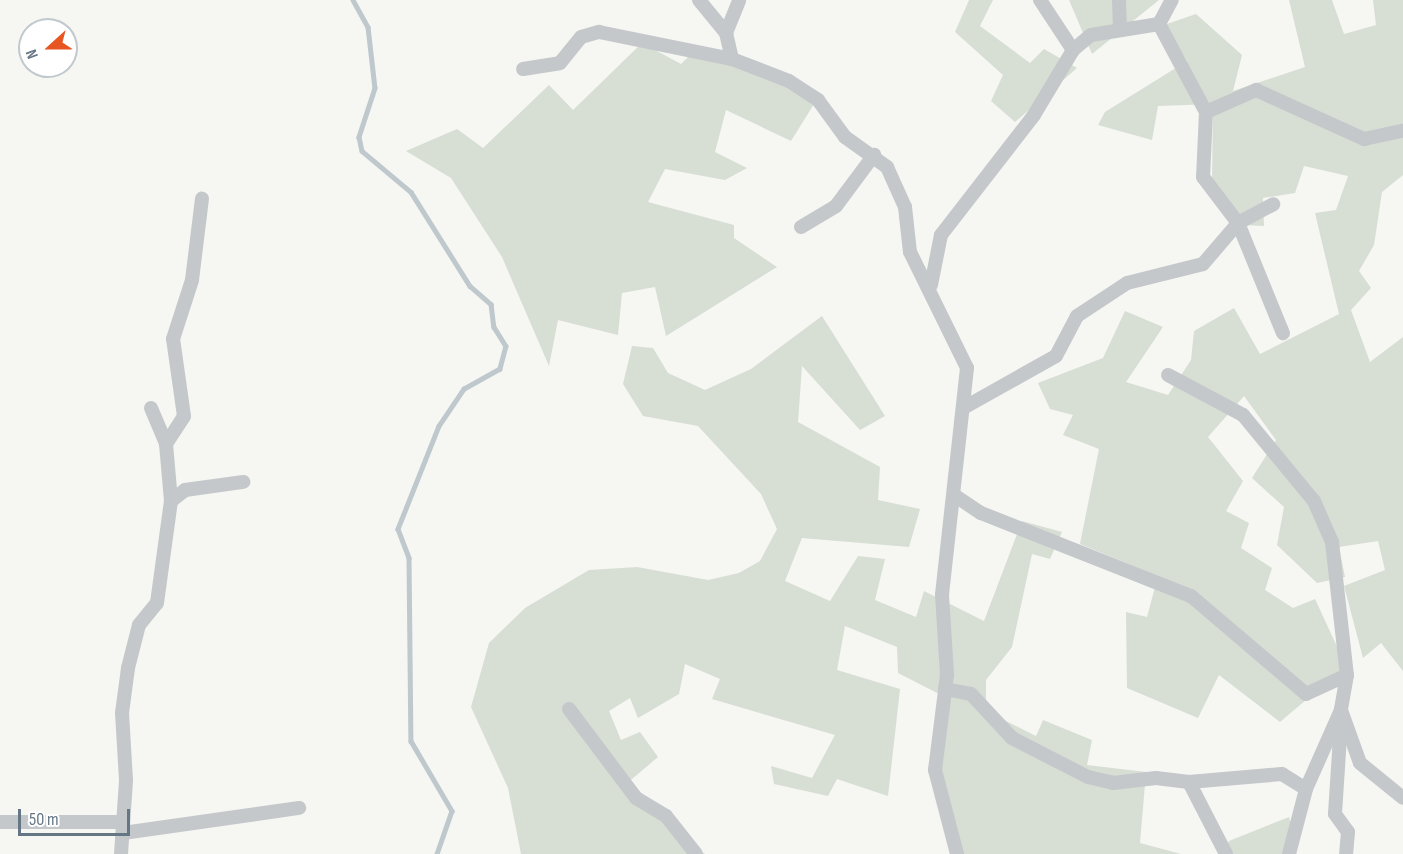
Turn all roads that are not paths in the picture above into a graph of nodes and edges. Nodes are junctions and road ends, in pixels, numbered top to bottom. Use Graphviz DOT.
graph roads {
  1 [pos="699,0"];
  2 [pos="739,0"];
  3 [pos="1040,0"];
  4 [pos="1119,0"];
  5 [pos="1172,0"];
  6 [pos="1159,24"];
  7 [pos="1120,27"];
  8 [pos="726,33"];
  9 [pos="1073,51"];
  10 [pos="732,59"];
  11 [pos="523,69"];
  12 [pos="1206,111"];
  13 [pos="1403,131"];
  14 [pos="874,155"];
  15 [pos="202,199"];
  16 [pos="1273,204"];
  17 [pos="1238,223"];
  18 [pos="801,227"];
  19 [pos="931,287"];
  20 [pos="1283,333"];
  21 [pos="1168,375"];
  22 [pos="965,406"];
  23 [pos="151,408"];
  24 [pos="166,444"];
  25 [pos="243,482"];
  26 [pos="954,495"];
  27 [pos="171,501"];
  28 [pos="1347,675"];
  29 [pos="945,689"];
  30 [pos="569,710"];
  31 [pos="1341,710"];
  32 [pos="1189,782"];
  33 [pos="1306,789"];
  34 [pos="1403,798"];
  35 [pos="299,808"];
  36 [pos="0,822"];
  37 [pos="123,827"];
  38 [pos="121,854"];
  39 [pos="696,854"];
  40 [pos="957,854"];
  41 [pos="1226,854"];
  42 [pos="1289,854"];
  43 [pos="1346,854"];
  1 -- 8 [label="street"];
  2 -- 8 [label="street"];
  3 -- 9 [label="street"];
  4 -- 7 [label="street"];
  5 -- 6 [label="street"];
  6 -- 7 [label="street"];
  6 -- 12 [label="street"];
  7 -- 9 [label="street"];
  8 -- 10 [label="street"];
  9 -- 19 [label="street"];
  10 -- 11 [label="street"];
  10 -- 14 [label="street"];
  12 -- 13 [label="street"];
  12 -- 17 [label="street"];
  14 -- 18 [label="street"];
  14 -- 19 [label="street"];
  15 -- 24 [label="street"];
  16 -- 17 [label="street"];
  17 -- 20 [label="street"];
  17 -- 22 [label="street"];
  19 -- 22 [label="street"];
  21 -- 28 [label="street"];
  22 -- 26 [label="street"];
  23 -- 24 [label="street"];
  24 -- 27 [label="street"];
  25 -- 27 [label="street"];
  26 -- 28 [label="street"];
  26 -- 29 [label="street"];
  27 -- 37 [label="street"];
  28 -- 31 [label="street"];
  29 -- 32 [label="street"];
  29 -- 40 [label="street"];
  30 -- 39 [label="street"];
  31 -- 33 [label="street"];
  31 -- 34 [label="street"];
  31 -- 43 [label="street"];
  32 -- 33 [label="street"];
  32 -- 41 [label="street"];
  33 -- 42 [label="street"];
  35 -- 37 [label="street"];
  36 -- 37 [label="street"];
  37 -- 38 [label="street"];
}
